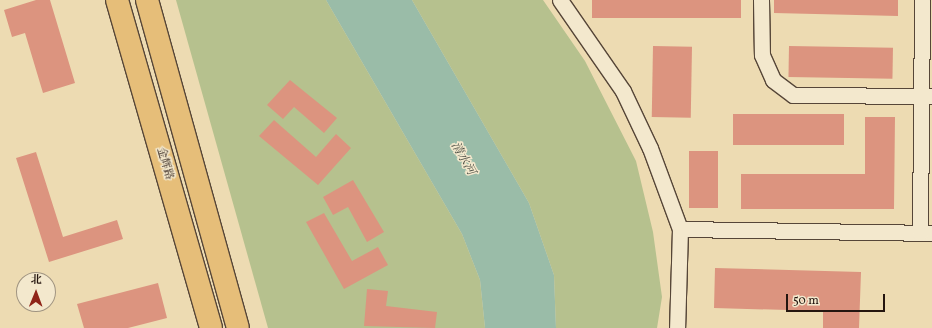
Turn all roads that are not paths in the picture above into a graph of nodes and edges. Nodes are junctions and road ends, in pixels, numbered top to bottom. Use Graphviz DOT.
graph roads {
  1 [pos="117,0"];
  2 [pos="146,0"];
  3 [pos="560,0"];
  4 [pos="761,0"];
  5 [pos="922,0"];
  6 [pos="926,96"];
  7 [pos="680,228"];
  8 [pos="926,233"];
  9 [pos="211,328"];
  10 [pos="238,328"];
  11 [pos="677,328"];
  1 -- 9 [label="main road, 金辉路"];
  2 -- 10 [label="main road"];
  3 -- 7 [label="street"];
  4 -- 6 [label="street"];
  5 -- 6 [label="street"];
  6 -- 8 [label="street"];
  7 -- 8 [label="street"];
  7 -- 11 [label="street"];
}
